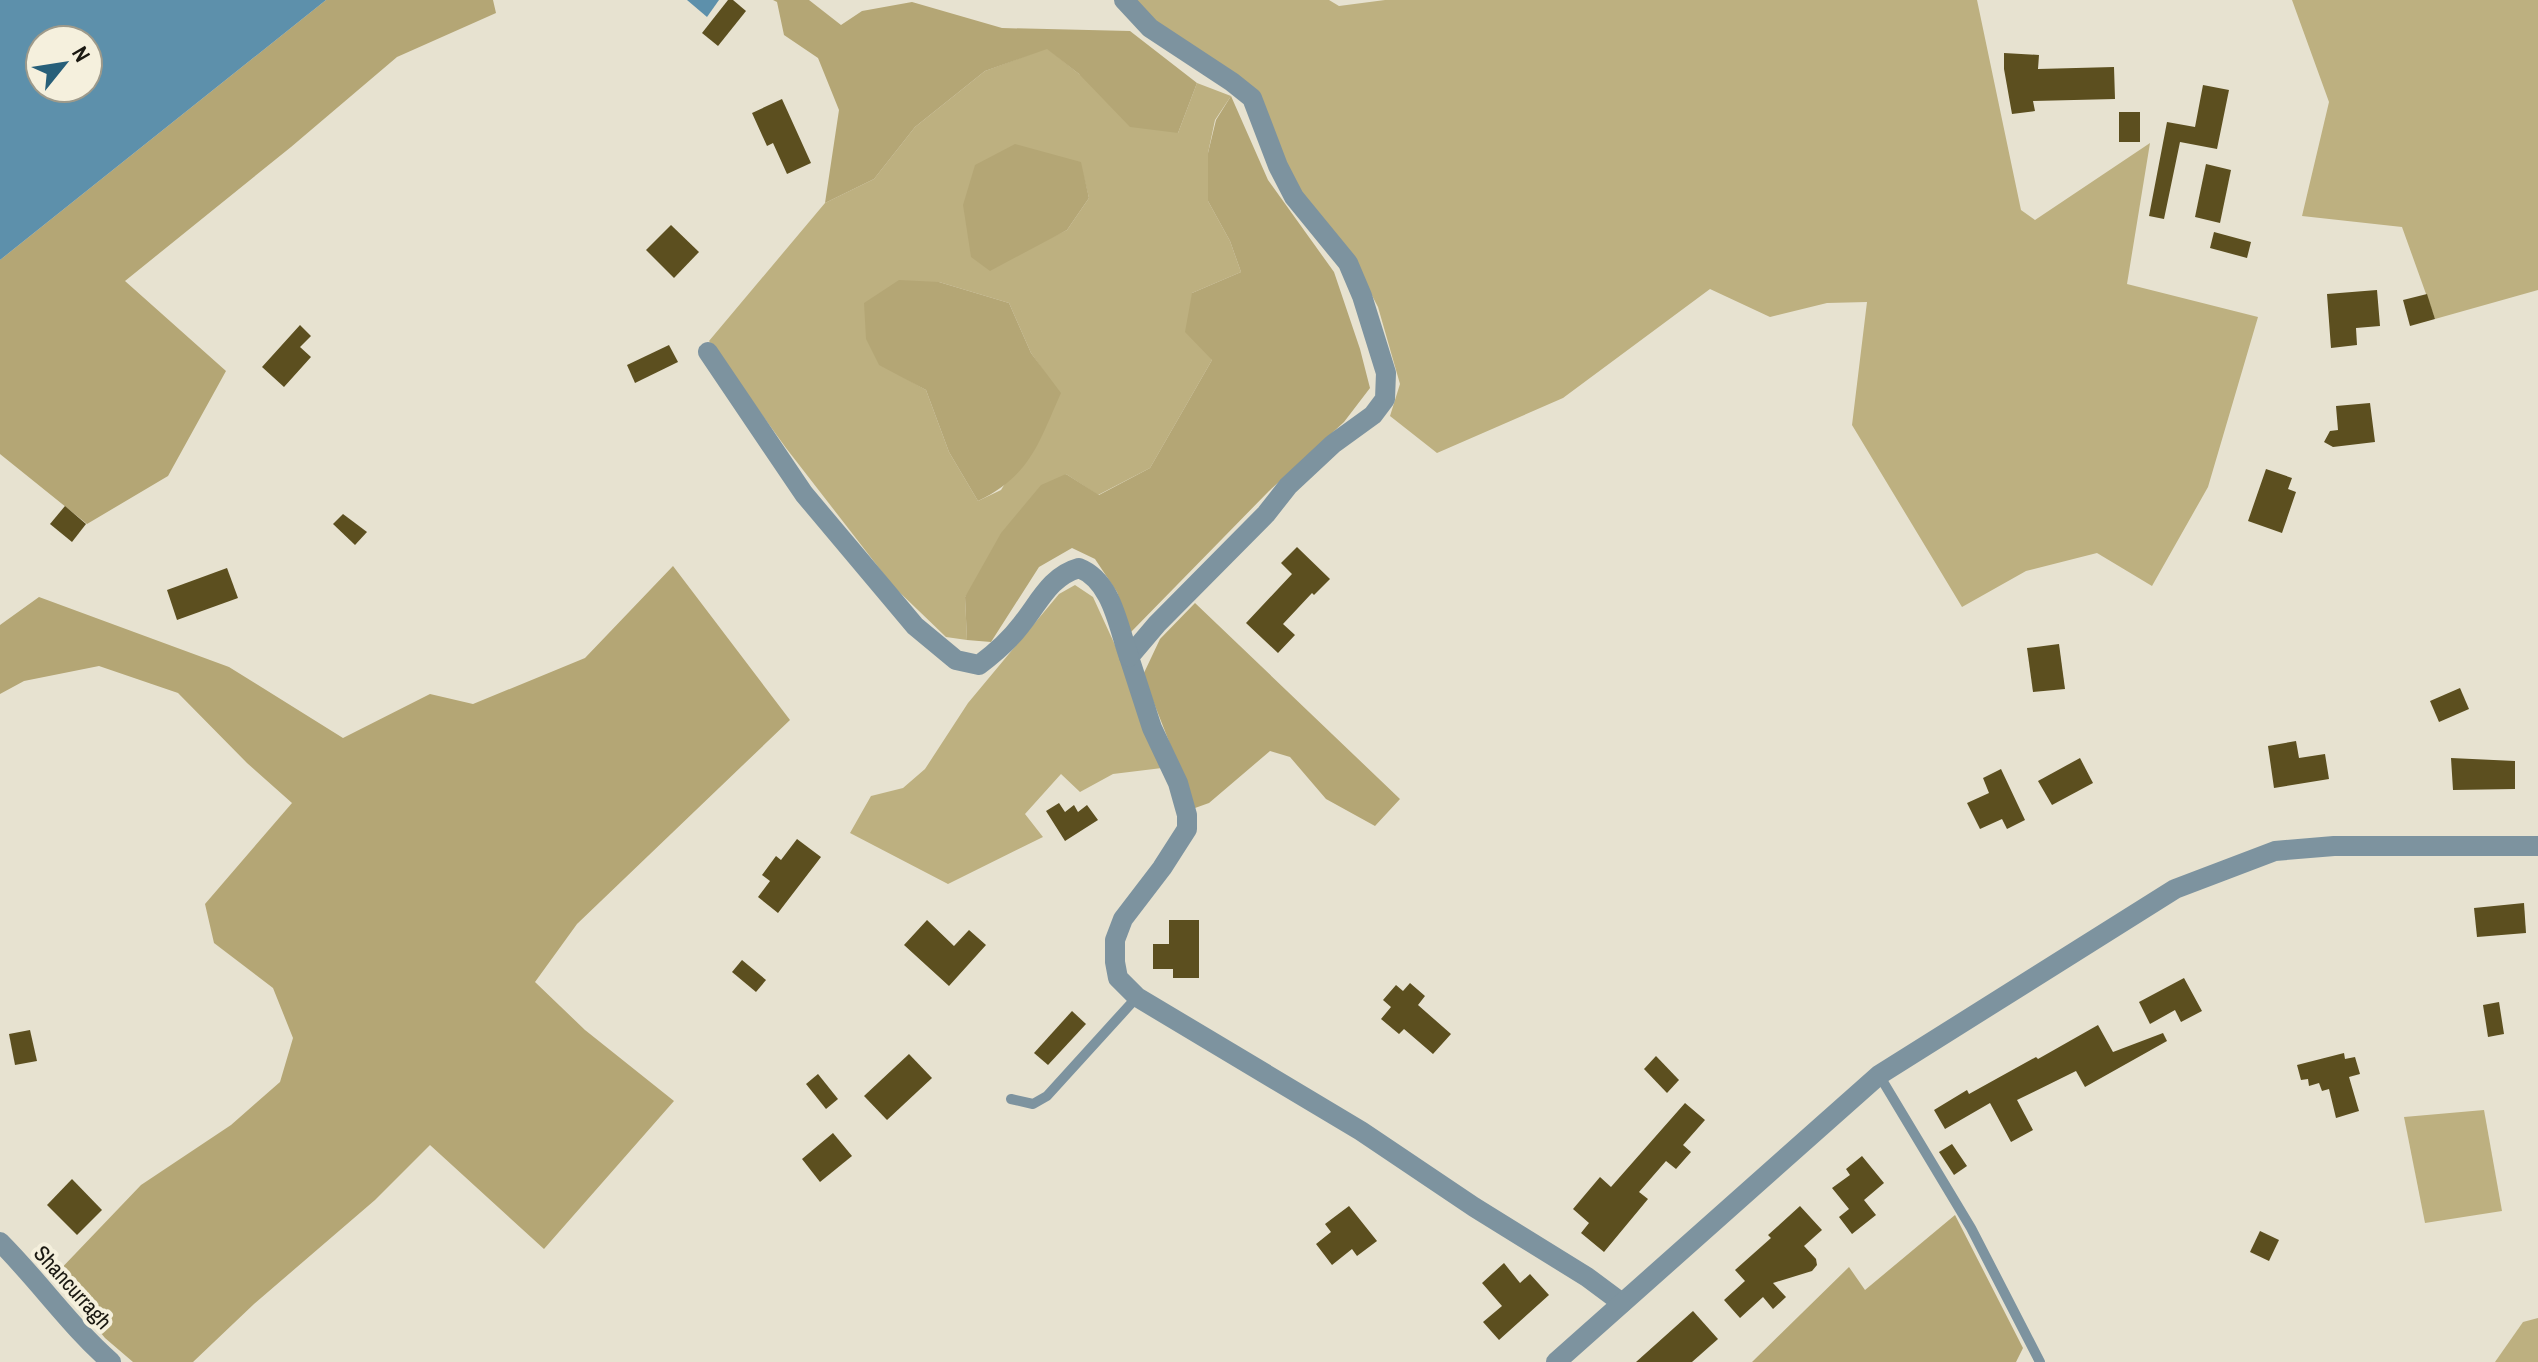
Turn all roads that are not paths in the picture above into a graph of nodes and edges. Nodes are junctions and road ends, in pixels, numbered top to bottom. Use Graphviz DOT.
graph roads {
  1 [pos="1124,0"];
  2 [pos="708,352"];
  3 [pos="1129,657"];
  4 [pos="2538,846"];
  5 [pos="1137,997"];
  6 [pos="1879,1075"];
  7 [pos="1011,1099"];
  8 [pos="0,1242"];
  9 [pos="1622,1303"];
  10 [pos="111,1362"];
  11 [pos="1556,1362"];
  12 [pos="2040,1362"];
  1 -- 3 [label="street"];
  2 -- 3 [label="street"];
  3 -- 5 [label="street"];
  4 -- 6 [label="street"];
  5 -- 7 [label="lane"];
  5 -- 9 [label="street"];
  6 -- 9 [label="street"];
  6 -- 12 [label="lane"];
  8 -- 10 [label="street, Shancurragh"];
  9 -- 11 [label="street"];
}
